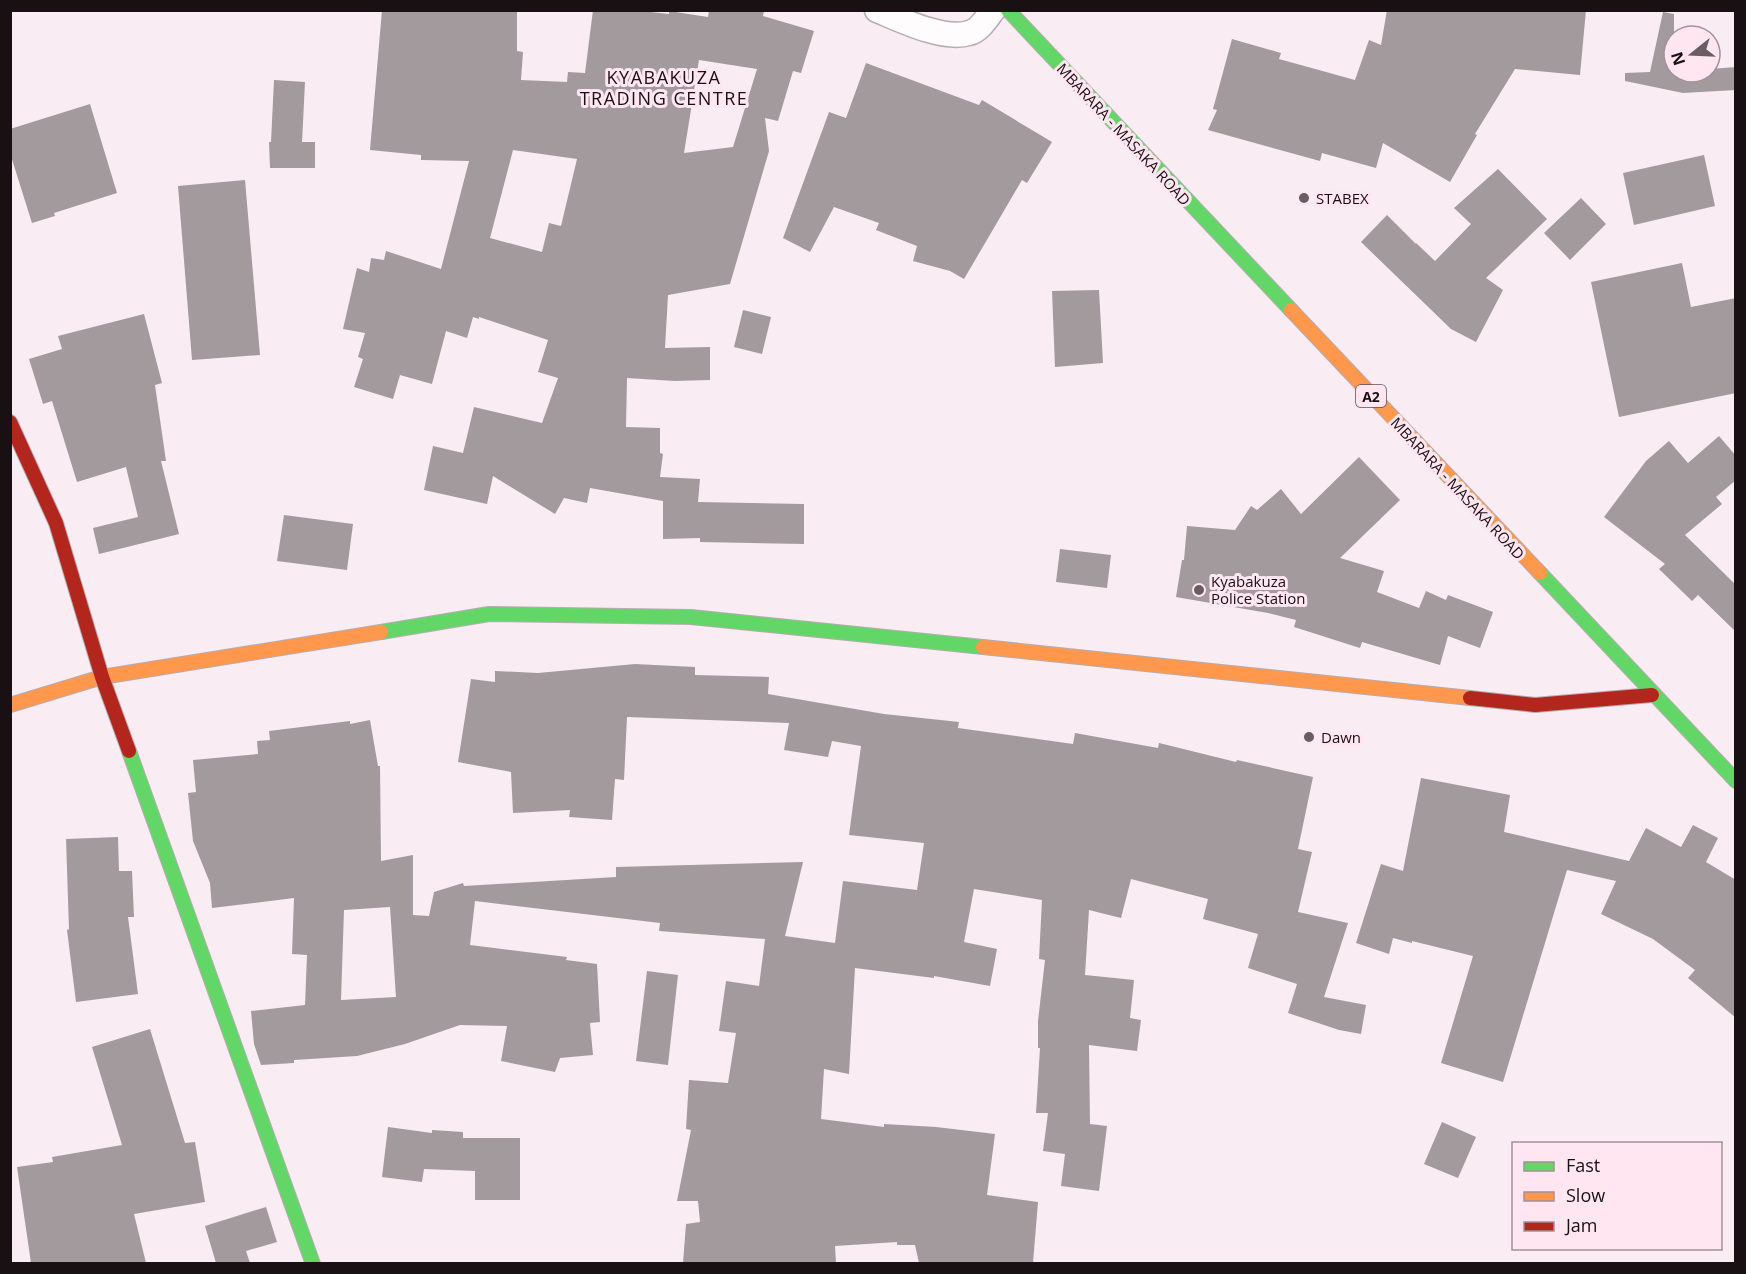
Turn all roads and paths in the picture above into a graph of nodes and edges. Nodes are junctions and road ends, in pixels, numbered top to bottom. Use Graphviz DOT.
graph roads {
  1 [pos="878,10"];
  2 [pos="993,10"];
  3 [pos="1008,10"];
  4 [pos="10,422"];
  5 [pos="102,677"];
  6 [pos="1653,695"];
  7 [pos="10,705"];
  8 [pos="1736,781"];
  9 [pos="313,1263"];
  1 -- 2 [label="street"];
  3 -- 6 [label="main road, MBARARA - MASAKA ROAD / A2"];
  4 -- 5 [label="main road"];
  5 -- 6 [label="main road"];
  5 -- 7 [label="main road"];
  5 -- 9 [label="main road"];
  6 -- 8 [label="main road, MBARARA - MASAKA ROAD / A2"];
}
